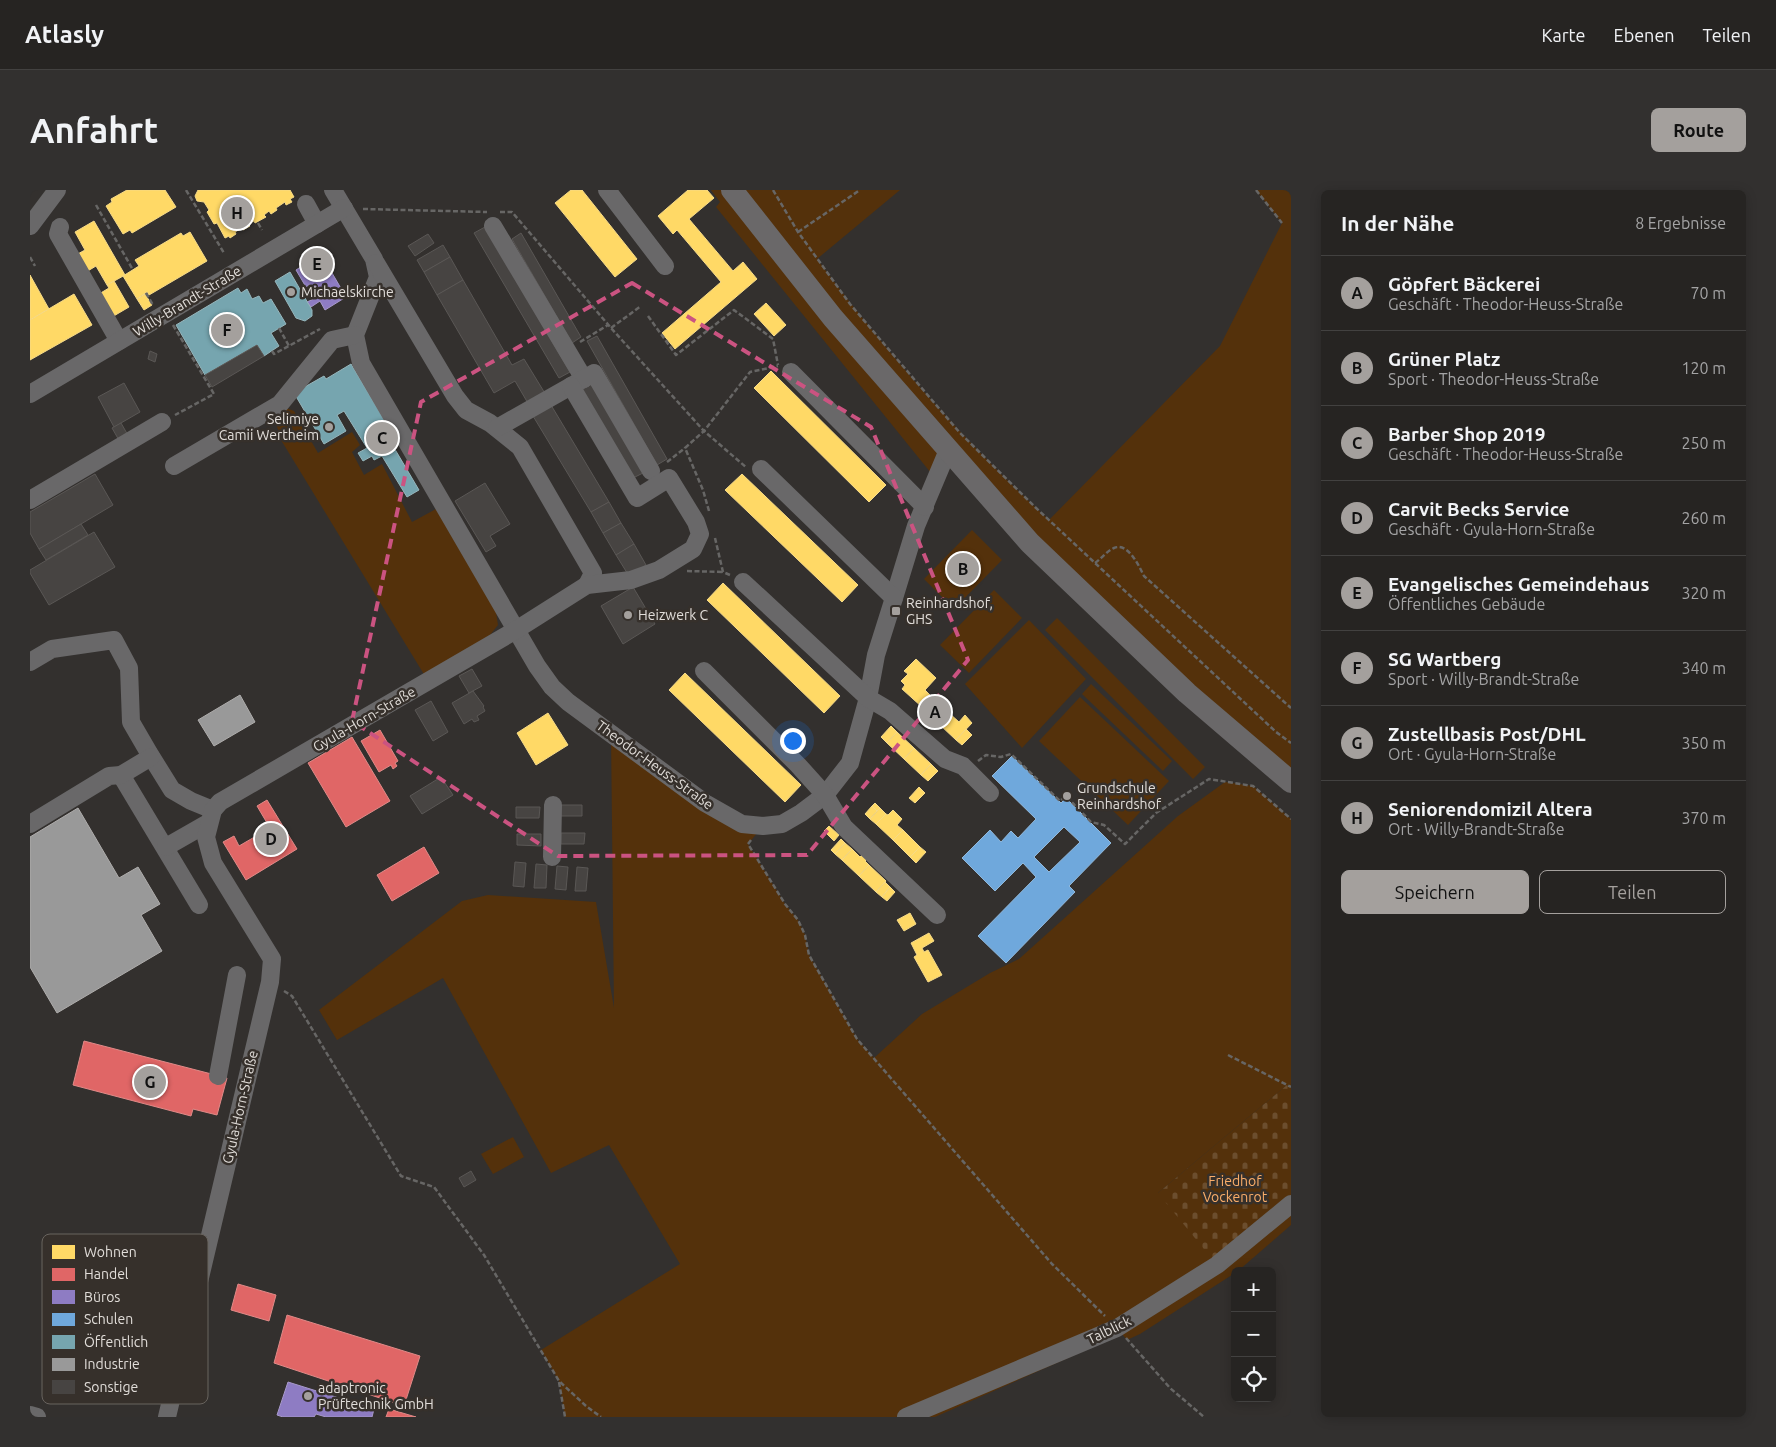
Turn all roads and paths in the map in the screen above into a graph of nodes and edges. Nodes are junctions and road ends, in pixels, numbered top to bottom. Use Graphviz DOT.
graph roads {
  1 [pos="57,190"];
  2 [pos="186,190"];
  3 [pos="333,190"];
  4 [pos="606,190"];
  5 [pos="732,190"];
  6 [pos="773,190"];
  7 [pos="860,190"];
  8 [pos="1256,190"];
  9 [pos="306,204"];
  10 [pos="96,205"];
  11 [pos="344,208"];
  12 [pos="258,223"];
  13 [pos="1282,223"];
  14 [pos="317,224"];
  15 [pos="30,226"];
  16 [pos="493,226"];
  17 [pos="60,227"];
  18 [pos="262,230"];
  19 [pos="798,232"];
  20 [pos="224,253"];
  21 [pos="30,257"];
  22 [pos="374,259"];
  23 [pos="35,266"];
  24 [pos="665,266"];
  25 [pos="133,270"];
  26 [pos="640,306"];
  27 [pos="648,316"];
  28 [pos="172,323"];
  29 [pos="610,326"];
  30 [pos="279,328"];
  31 [pos="320,329"];
  32 [pos="355,335"];
  33 [pos="119,341"];
  34 [pos="289,346"];
  35 [pos="566,350"];
  36 [pos="272,351"];
  37 [pos="785,369"];
  38 [pos="577,383"];
  39 [pos="30,394"];
  40 [pos="162,422"];
  41 [pos="497,428"];
  42 [pos="704,431"];
  43 [pos="685,448"];
  44 [pos="948,450"];
  45 [pos="174,466"];
  46 [pos="763,470"];
  47 [pos="651,471"];
  48 [pos="30,500"];
  49 [pos="925,507"];
  50 [pos="710,518"];
  51 [pos="714,536"];
  52 [pos="1095,563"];
  53 [pos="687,571"];
  54 [pos="723,572"];
  55 [pos="744,582"];
  56 [pos="586,585"];
  57 [pos="894,598"];
  58 [pos="516,630"];
  59 [pos="30,662"];
  60 [pos="704,671"];
  61 [pos="868,698"];
  62 [pos="1291,708"];
  63 [pos="1291,743"];
  64 [pos="151,757"];
  65 [pos="967,770"];
  66 [pos="121,775"];
  67 [pos="1291,782"];
  68 [pos="990,793"];
  69 [pos="825,794"];
  70 [pos="553,805"];
  71 [pos="211,817"];
  72 [pos="1291,818"];
  73 [pos="30,824"];
  74 [pos="763,826"];
  75 [pos="166,848"];
  76 [pos="552,857"];
  77 [pos="199,904"];
  78 [pos="937,915"];
  79 [pos="237,975"];
  80 [pos="270,982"];
  81 [pos="1228,1055"];
  82 [pos="218,1076"];
  83 [pos="1291,1087"];
  84 [pos="1291,1204"];
  85 [pos="208,1244"];
  86 [pos="1111,1322"];
  87 [pos="559,1381"];
  88 [pos="170,1404"];
  89 [pos="30,1415"];
  90 [pos="38,1417"];
  91 [pos="167,1417"];
  92 [pos="565,1417"];
  93 [pos="601,1417"];
  94 [pos="906,1417"];
  95 [pos="1204,1417"];
  1 -- 15 [label="street"];
  2 -- 20 [label="path"];
  3 -- 11 [label="street"];
  4 -- 24 [label="street"];
  5 -- 44 [label="main road"];
  6 -- 19 [label="path"];
  7 -- 19 [label="path"];
  8 -- 13 [label="path"];
  9 -- 14 [label="street"];
  10 -- 25 [label="path"];
  11 -- 14 [label="street, Willy-Brandt-Straße"];
  11 -- 22 [label="street"];
  11 -- 29 [label="path"];
  12 -- 18 [label="path"];
  14 -- 33 [label="street, Willy-Brandt-Straße"];
  16 -- 35 [label="street"];
  17 -- 33 [label="street"];
  19 -- 52 [label="path"];
  21 -- 23 [label="path"];
  22 -- 32 [label="street"];
  22 -- 41 [label="street"];
  26 -- 29 [label="path"];
  27 -- 37 [label="path"];
  28 -- 40 [label="path"];
  29 -- 35 [label="path"];
  29 -- 42 [label="path"];
  30 -- 34 [label="path"];
  31 -- 34 [label="path"];
  32 -- 45 [label="street"];
  32 -- 58 [label="street, Theodor-Heuss-Straße"];
  33 -- 39 [label="street, Willy-Brandt-Straße"];
  34 -- 36 [label="path"];
  35 -- 38 [label="street"];
  37 -- 42 [label="path"];
  37 -- 49 [label="street"];
  38 -- 41 [label="street"];
  38 -- 47 [label="street"];
  38 -- 56 [label="street"];
  40 -- 48 [label="street"];
  41 -- 56 [label="street"];
  42 -- 43 [label="path"];
  42 -- 46 [label="path"];
  43 -- 47 [label="path"];
  43 -- 50 [label="path"];
  44 -- 49 [label="street, Theodor-Heuss-Straße"];
  44 -- 67 [label="main road"];
  46 -- 57 [label="street"];
  49 -- 57 [label="street, Theodor-Heuss-Straße"];
  51 -- 54 [label="path"];
  52 -- 62 [label="path"];
  52 -- 63 [label="path"];
  53 -- 54 [label="path"];
  54 -- 55 [label="path"];
  55 -- 61 [label="street"];
  56 -- 58 [label="street"];
  57 -- 61 [label="street, Theodor-Heuss-Straße"];
  58 -- 71 [label="street, Gyula-Horn-Straße"];
  58 -- 74 [label="street, Theodor-Heuss-Straße"];
  59 -- 64 [label="street"];
  60 -- 69 [label="street"];
  61 -- 65 [label="street"];
  61 -- 69 [label="street, Theodor-Heuss-Straße"];
  64 -- 66 [label="street"];
  64 -- 71 [label="street"];
  65 -- 68 [label="street"];
  65 -- 72 [label="path"];
  66 -- 73 [label="street"];
  66 -- 75 [label="street"];
  69 -- 74 [label="street, Theodor-Heuss-Straße"];
  69 -- 78 [label="street"];
  70 -- 76 [label="street"];
  71 -- 75 [label="street"];
  71 -- 80 [label="street, Gyula-Horn-Straße"];
  74 -- 86 [label="path"];
  75 -- 77 [label="street"];
  79 -- 82 [label="street"];
  80 -- 85 [label="street, Gyula-Horn-Straße"];
  80 -- 87 [label="path"];
  81 -- 83 [label="path"];
  84 -- 86 [label="street, Talblick"];
  86 -- 94 [label="street, Talblick"];
  86 -- 95 [label="path"];
  87 -- 92 [label="path"];
  87 -- 93 [label="path"];
  88 -- 91 [label="street, Gyula-Horn-Straße"];
  89 -- 90 [label="street"];
}
